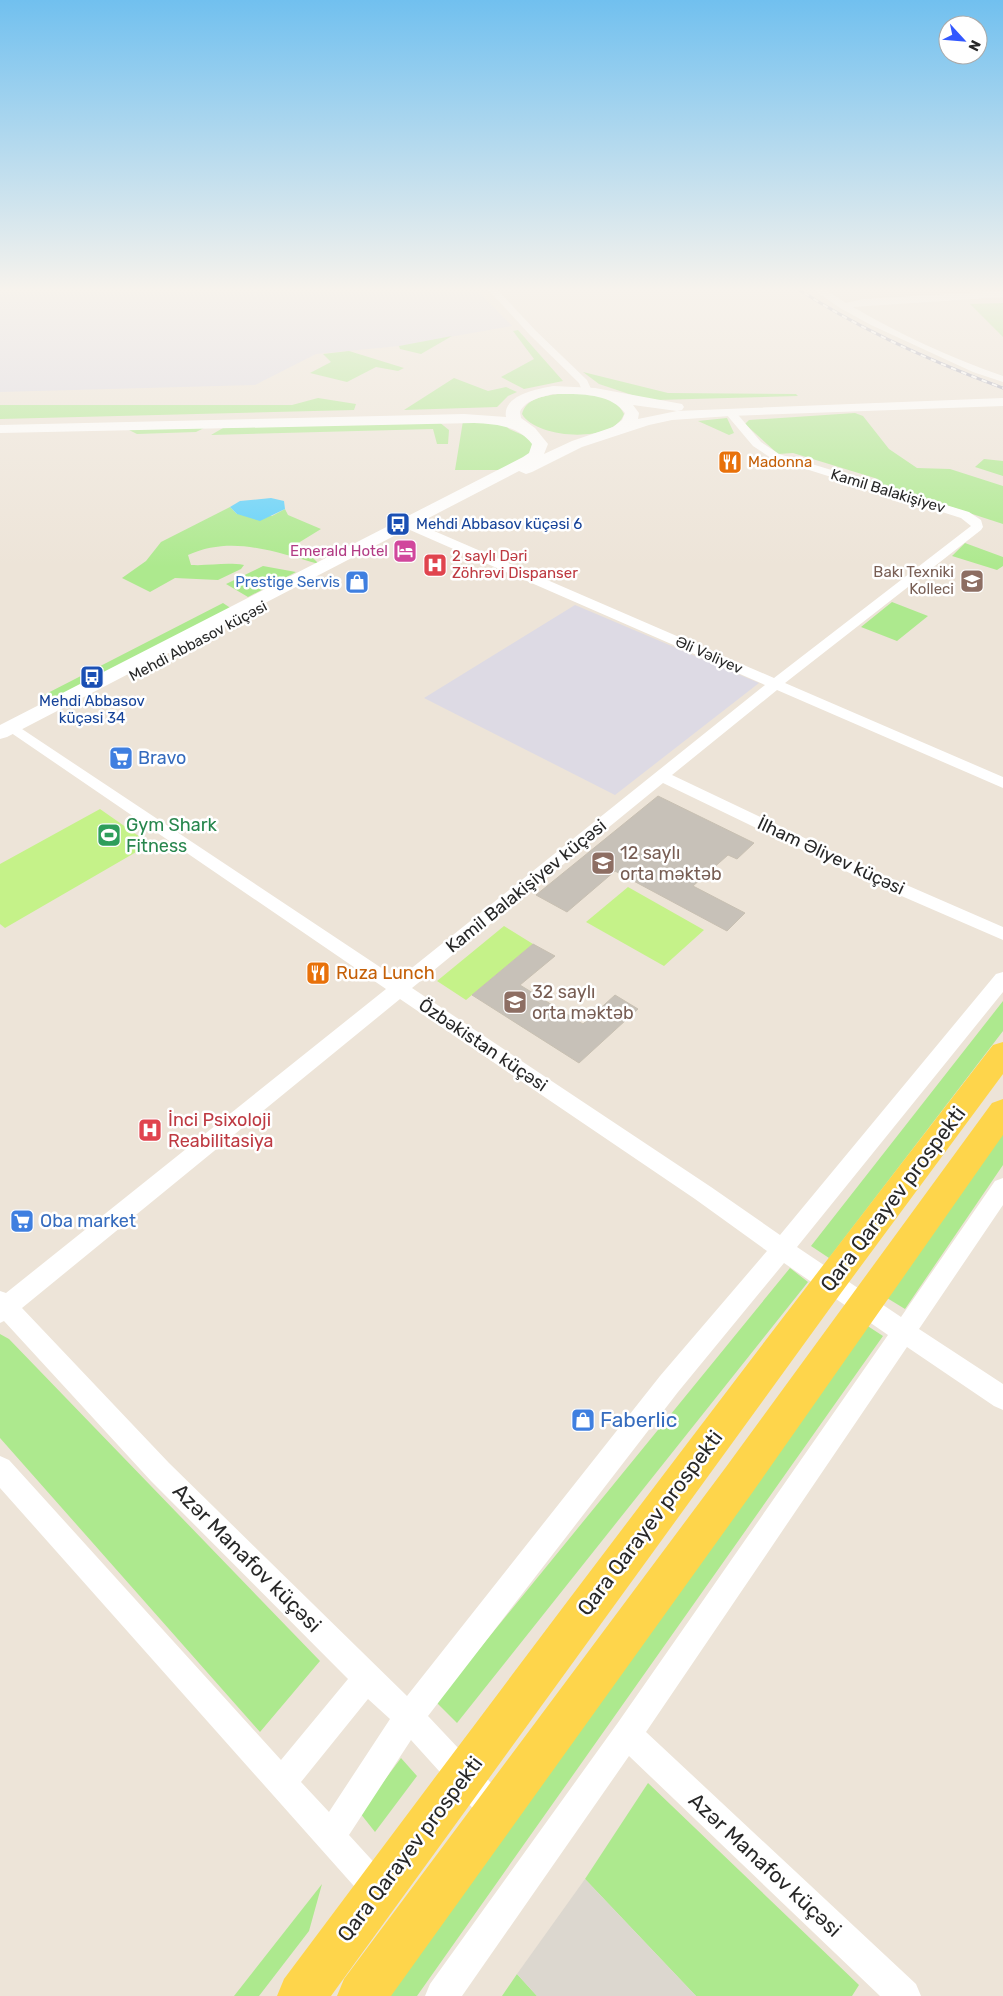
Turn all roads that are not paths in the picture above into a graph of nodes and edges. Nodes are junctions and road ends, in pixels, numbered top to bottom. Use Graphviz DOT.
graph roads {
  1 [pos="582,380"];
  2 [pos="587,391"];
  3 [pos="605,394"];
  4 [pos="1003,396"];
  5 [pos="522,400"];
  6 [pos="1003,402"];
  7 [pos="831,405"];
  8 [pos="730,412"];
  9 [pos="0,424"];
  10 [pos="0,429"];
  11 [pos="528,430"];
  12 [pos="612,433"];
  13 [pos="974,519"];
  14 [pos="414,527"];
  15 [pos="775,684"];
  16 [pos="10,732"];
  17 [pos="0,744"];
  18 [pos="661,776"];
  19 [pos="1003,783"];
  20 [pos="1003,934"];
  21 [pos="1003,979"];
  22 [pos="400,989"];
  23 [pos="1003,1053"];
  24 [pos="1003,1111"];
  25 [pos="1003,1187"];
  26 [pos="782,1249"];
  27 [pos="829,1282"];
  28 [pos="863,1305"];
  29 [pos="2,1307"];
  30 [pos="904,1331"];
  31 [pos="1003,1398"];
  32 [pos="0,1469"];
  33 [pos="367,1678"];
  34 [pos="409,1717"];
  35 [pos="627,1734"];
  36 [pos="464,1776"];
  37 [pos="282,1782"];
  38 [pos="497,1812"];
  39 [pos="330,1837"];
  40 [pos="378,1890"];
  41 [pos="412,1926"];
  42 [pos="302,1996"];
  43 [pos="361,1996"];
  44 [pos="442,1996"];
  45 [pos="904,1996"];
  1 -- 2 [label="street"];
  2 -- 3 [label="main road"];
  2 -- 5 [label="main road"];
  3 -- 7 [label="main road"];
  3 -- 12 [label="main road"];
  4 -- 7 [label="main road"];
  5 -- 9 [label="main road"];
  5 -- 11 [label="main road"];
  6 -- 7 [label="main road"];
  7 -- 8 [label="main road"];
  8 -- 12 [label="main road"];
  8 -- 13 [label="street, Kamil Balakişiyev"];
  10 -- 11 [label="main road"];
  11 -- 12 [label="main road"];
  11 -- 16 [label="main road, Mehdi Abbasov küçəsi"];
  12 -- 14 [label="main road, Mehdi Abbasov küçəsi"];
  13 -- 15 [label="street, Kamil Balakişiyev küçəsi"];
  14 -- 15 [label="street, Əli Vəliyev"];
  14 -- 16 [label="main road, Mehdi Abbasov küçəsi"];
  15 -- 18 [label="street, Kamil Balakişiyev küçəsi"];
  15 -- 19 [label="street, Əli Vəliyev"];
  16 -- 17 [label="main road, Mehdi Abbasov küçəsi"];
  16 -- 22 [label="street, Özbəkistan küçəsi"];
  18 -- 20 [label="street, İlham Əliyev küçəsi"];
  18 -- 22 [label="street, Kamil Balakişiyev küçəsi"];
  21 -- 26 [label="street"];
  22 -- 26 [label="street, Özbəkistan küçəsi"];
  22 -- 29 [label="street, Kamil Balakişiyev küçəsi"];
  23 -- 27 [label="main road, Qara Qarayev prospekti"];
  24 -- 28 [label="main road, Qara Qarayev prospekti"];
  25 -- 30 [label="street"];
  26 -- 27 [label="street, Özbəkistan küçəsi"];
  26 -- 34 [label="street"];
  27 -- 28 [label="street, Özbəkistan küçəsi"];
  27 -- 36 [label="main road, Qara Qarayev prospekti"];
  28 -- 30 [label="street"];
  28 -- 38 [label="main road, Qara Qarayev prospekti"];
  29 -- 33 [label="street, Azər Manafov küçəsi"];
  30 -- 31 [label="street"];
  30 -- 35 [label="street"];
  32 -- 37 [label="street"];
  33 -- 34 [label="street, Azər Manafov küçəsi"];
  33 -- 37 [label="street"];
  34 -- 36 [label="street, Azər Manafov küçəsi"];
  34 -- 39 [label="street"];
  35 -- 44 [label="street"];
  35 -- 45 [label="street, Azər Manafov küçəsi"];
  36 -- 38 [label="street, Azər Manafov küçəsi"];
  36 -- 40 [label="main road, Qara Qarayev prospekti"];
  37 -- 39 [label="street"];
  38 -- 41 [label="main road, Qara Qarayev prospekti"];
  39 -- 40 [label="street"];
  40 -- 41 [label="street"];
  40 -- 42 [label="main road, Qara Qarayev prospekti"];
  41 -- 43 [label="main road, Qara Qarayev prospekti"];
}
